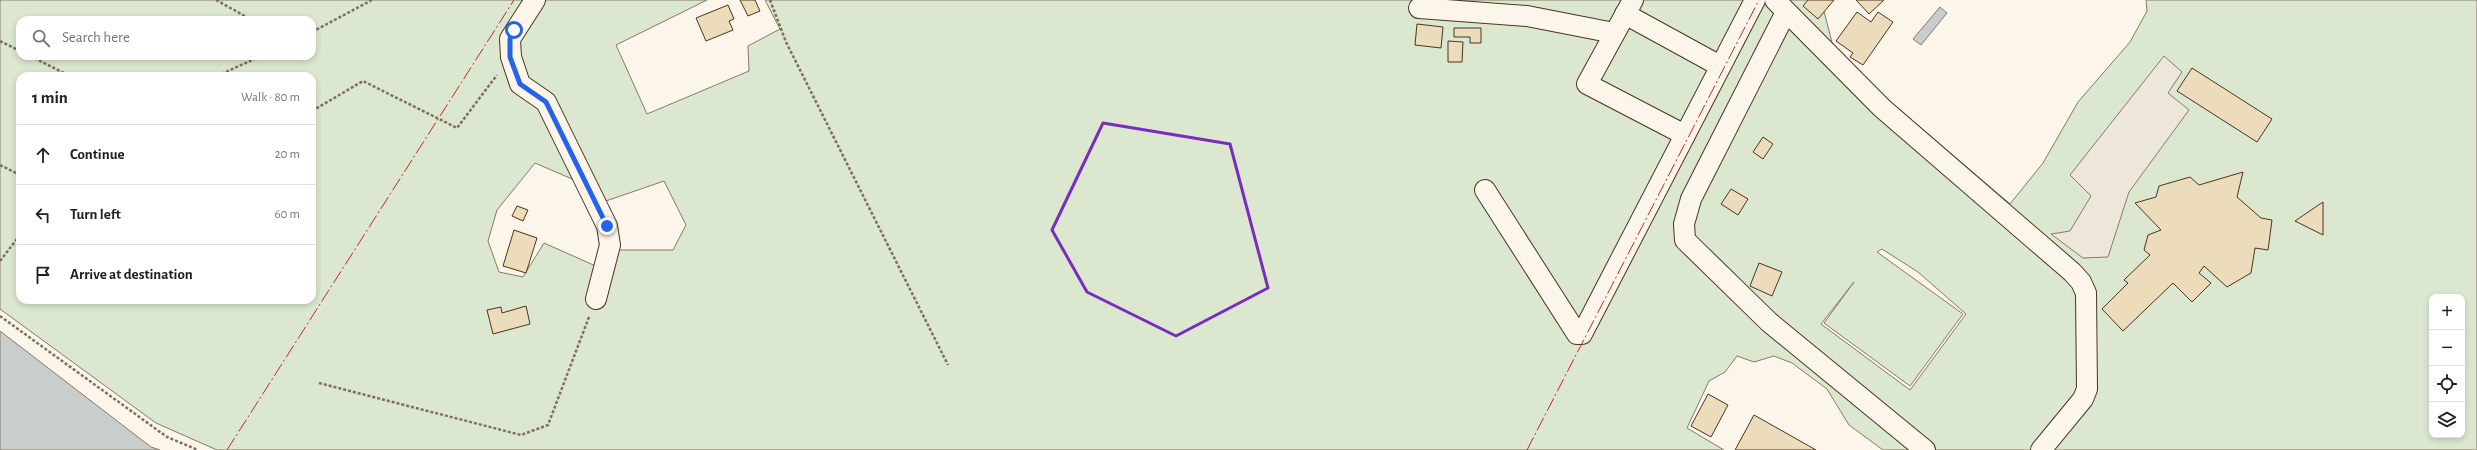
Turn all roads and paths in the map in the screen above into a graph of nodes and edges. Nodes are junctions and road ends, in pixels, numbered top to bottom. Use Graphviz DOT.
graph roads {
  1 [pos="216,0"];
  2 [pos="372,0"];
  3 [pos="535,0"];
  4 [pos="770,0"];
  5 [pos="1754,0"];
  6 [pos="1780,6"];
  7 [pos="1629,7"];
  8 [pos="1418,8"];
  9 [pos="245,16"];
  10 [pos="316,30"];
  11 [pos="1614,33"];
  12 [pos="0,41"];
  13 [pos="16,49"];
  14 [pos="510,57"];
  15 [pos="38,60"];
  16 [pos="253,60"];
  17 [pos="1720,66"];
  18 [pos="62,72"];
  19 [pos="226,72"];
  20 [pos="316,109"];
  21 [pos="1685,135"];
  22 [pos="0,165"];
  23 [pos="16,173"];
  24 [pos="1485,190"];
  25 [pos="16,240"];
  26 [pos="0,261"];
  27 [pos="596,300"];
  28 [pos="0,316"];
  29 [pos="948,365"];
  30 [pos="319,383"];
  31 [pos="198,450"];
  32 [pos="1924,450"];
  33 [pos="2041,450"];
  1 -- 9 [label="path"];
  2 -- 10 [label="path"];
  3 -- 14 [label="street"];
  4 -- 29 [label="path"];
  5 -- 17 [label="street"];
  6 -- 32 [label="street"];
  6 -- 33 [label="street"];
  7 -- 11 [label="street"];
  7 -- 17 [label="street"];
  8 -- 11 [label="street"];
  11 -- 21 [label="street"];
  12 -- 13 [label="path"];
  14 -- 20 [label="path"];
  14 -- 27 [label="street"];
  15 -- 18 [label="path"];
  16 -- 19 [label="path"];
  17 -- 21 [label="street"];
  21 -- 24 [label="street"];
  22 -- 23 [label="path"];
  25 -- 26 [label="path"];
  27 -- 30 [label="path"];
  28 -- 31 [label="path"];
}
